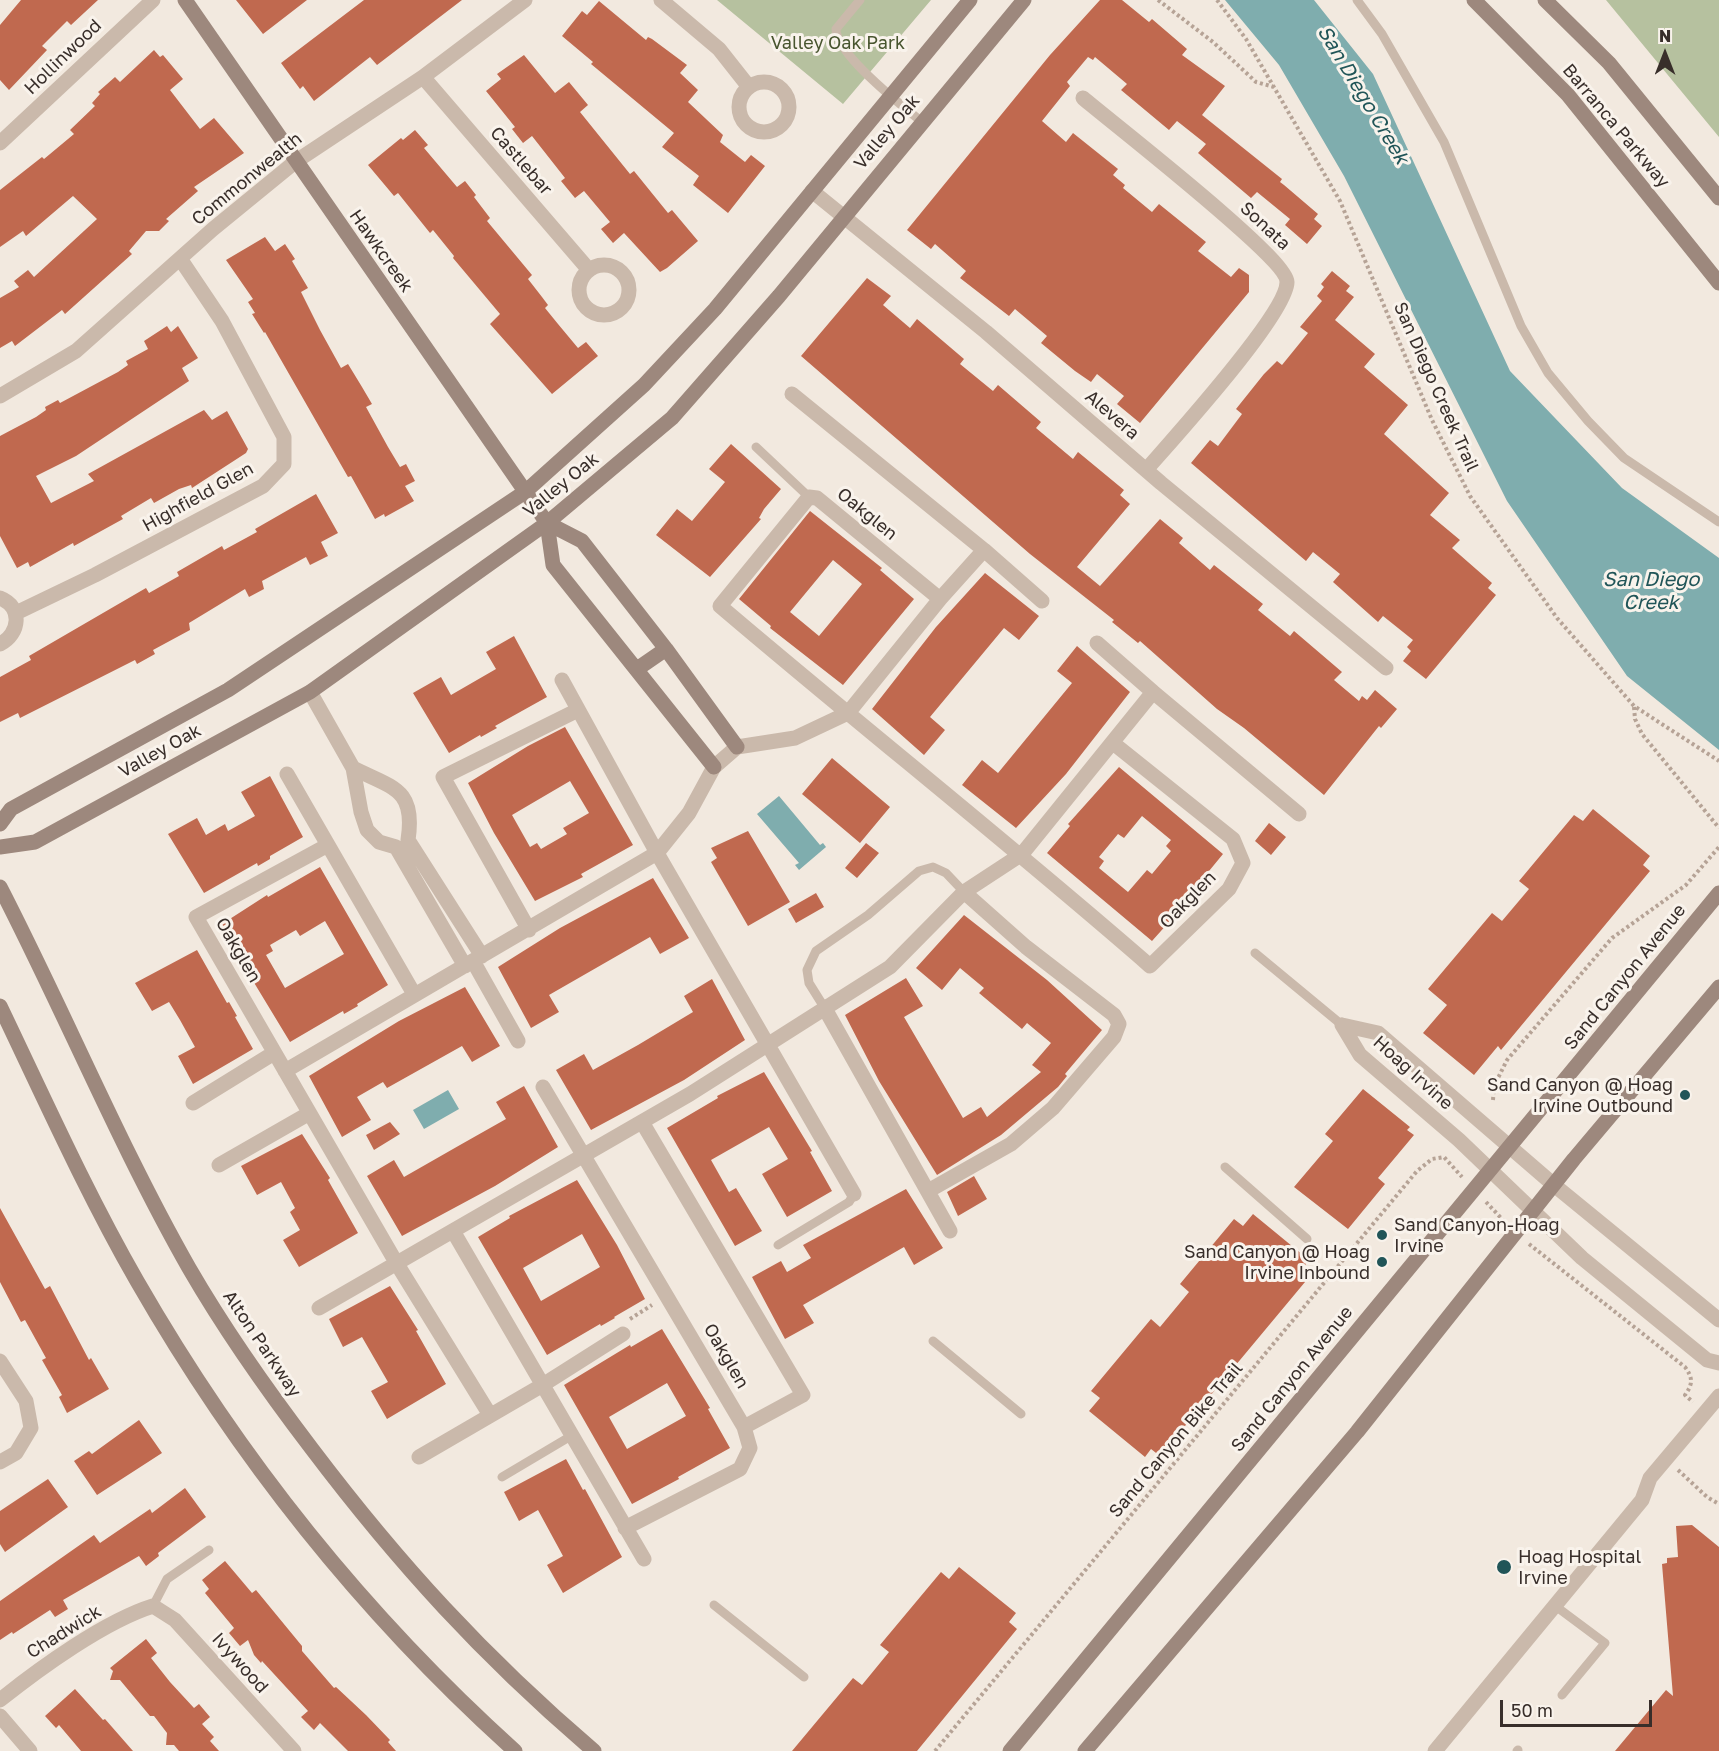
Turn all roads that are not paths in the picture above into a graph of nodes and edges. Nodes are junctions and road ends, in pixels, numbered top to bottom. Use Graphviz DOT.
graph roads {
  1 [pos="153,0"];
  2 [pos="185,0"];
  3 [pos="525,0"];
  4 [pos="661,0"];
  5 [pos="860,0"];
  6 [pos="970,0"];
  7 [pos="1024,0"];
  8 [pos="1357,0"];
  9 [pos="1474,0"];
  10 [pos="1545,0"];
  11 [pos="423,77"];
  12 [pos="749,87"];
  13 [pos="891,96"];
  14 [pos="1083,98"];
  15 [pos="921,121"];
  16 [pos="0,142"];
  17 [pos="295,162"];
  18 [pos="812,191"];
  19 [pos="1719,198"];
  20 [pos="843,216"];
  21 [pos="181,260"];
  22 [pos="589,270"];
  23 [pos="1719,283"];
  24 [pos="792,394"];
  25 [pos="0,396"];
  26 [pos="756,447"];
  27 [pos="1146,470"];
  28 [pos="525,492"];
  29 [pos="809,497"];
  30 [pos="1719,522"];
  31 [pos="547,523"];
  32 [pos="984,550"];
  33 [pos="0,598"];
  34 [pos="940,598"];
  35 [pos="1042,601"];
  36 [pos="16,613"];
  37 [pos="1097,643"];
  38 [pos="0,644"];
  39 [pos="666,649"];
  40 [pos="1386,668"];
  41 [pos="637,669"];
  42 [pos="562,680"];
  43 [pos="310,692"];
  44 [pos="1153,692"];
  45 [pos="578,710"];
  46 [pos="848,713"];
  47 [pos="1113,743"];
  48 [pos="736,747"];
  49 [pos="714,767"];
  50 [pos="353,768"];
  51 [pos="287,774"];
  52 [pos="1299,814"];
  53 [pos="0,824"];
  54 [pos="402,844"];
  55 [pos="328,845"];
  56 [pos="0,848"];
  57 [pos="657,853"];
  58 [pos="1022,854"];
  59 [pos="0,887"];
  60 [pos="964,892"];
  61 [pos="1719,893"];
  62 [pos="529,930"];
  63 [pos="1255,953"];
  64 [pos="474,961"];
  65 [pos="1719,987"];
  66 [pos="414,994"];
  67 [pos="0,1006"];
  68 [pos="824,1007"];
  69 [pos="1342,1025"];
  70 [pos="518,1041"];
  71 [pos="770,1045"];
  72 [pos="274,1053"];
  73 [pos="285,1071"];
  74 [pos="543,1087"];
  75 [pos="193,1103"];
  76 [pos="308,1114"];
  77 [pos="642,1122"];
  78 [pos="1510,1146"];
  79 [pos="585,1155"];
  80 [pos="219,1165"];
  81 [pos="1225,1167"];
  82 [pos="1489,1169"];
  83 [pos="1554,1185"];
  84 [pos="928,1191"];
  85 [pos="854,1194"];
  86 [pos="1534,1210"];
  87 [pos="453,1231"];
  88 [pos="950,1231"];
  89 [pos="1307,1239"];
  90 [pos="778,1245"];
  91 [pos="397,1264"];
  92 [pos="319,1308"];
  93 [pos="1719,1320"];
  94 [pos="623,1334"];
  95 [pos="933,1341"];
  96 [pos="0,1361"];
  97 [pos="1719,1362"];
  98 [pos="541,1386"];
  99 [pos="1719,1395"];
  100 [pos="1022,1414"];
  101 [pos="490,1415"];
  102 [pos="744,1427"];
  103 [pos="571,1436"];
  104 [pos="419,1457"];
  105 [pos="0,1462"];
  106 [pos="502,1477"];
  107 [pos="625,1528"];
  108 [pos="209,1550"];
  109 [pos="644,1559"];
  110 [pos="714,1605"];
  111 [pos="1554,1605"];
  112 [pos="153,1606"];
  113 [pos="804,1677"];
  114 [pos="1562,1695"];
  115 [pos="0,1700"];
  116 [pos="0,1716"];
  117 [pos="30,1751"];
  118 [pos="294,1751"];
  119 [pos="515,1751"];
  120 [pos="594,1751"];
  121 [pos="1010,1751"];
  122 [pos="1085,1751"];
  123 [pos="1435,1751"];
  1 -- 16 [label="street, Hollinwood"];
  2 -- 17 [label="main road, Hawkcreek"];
  3 -- 11 [label="street, Commonwealth"];
  4 -- 12 [label="street"];
  5 -- 13 [label="lane"];
  6 -- 13 [label="main road, Valley Oak"];
  7 -- 15 [label="main road, Valley Oak"];
  8 -- 30 [label="lane"];
  9 -- 23 [label="main road, Barranca Parkway"];
  10 -- 19 [label="main road, Barranca Parkway"];
  11 -- 17 [label="street, Commonwealth"];
  11 -- 22 [label="street, Castlebar"];
  13 -- 15 [label="lane"];
  13 -- 18 [label="main road, Valley Oak"];
  14 -- 27 [label="street, Sonata"];
  15 -- 20 [label="main road, Valley Oak"];
  17 -- 21 [label="street, Commonwealth"];
  17 -- 28 [label="main road, Hawkcreek"];
  18 -- 20 [label="street, Alevera"];
  18 -- 28 [label="main road, Valley Oak"];
  20 -- 27 [label="street, Alevera"];
  20 -- 31 [label="main road, Valley Oak"];
  21 -- 25 [label="street, Commonwealth"];
  21 -- 36 [label="street, Highfield Glen"];
  24 -- 32 [label="street"];
  26 -- 29 [label="lane"];
  27 -- 40 [label="street, Alevera"];
  28 -- 31 [label="main road, Hawkcreek"];
  28 -- 53 [label="main road, Valley Oak"];
  29 -- 34 [label="street, Oakglen"];
  29 -- 46 [label="street, Oakglen"];
  31 -- 39 [label="main road"];
  31 -- 41 [label="main road"];
  31 -- 43 [label="main road, Valley Oak"];
  32 -- 34 [label="street"];
  32 -- 35 [label="street"];
  33 -- 36 [label="street"];
  34 -- 46 [label="street"];
  36 -- 38 [label="street"];
  37 -- 44 [label="street"];
  39 -- 41 [label="main road"];
  39 -- 48 [label="main road"];
  41 -- 49 [label="main road"];
  42 -- 45 [label="street"];
  43 -- 50 [label="street"];
  43 -- 56 [label="main road, Valley Oak"];
  44 -- 47 [label="street"];
  44 -- 52 [label="street"];
  45 -- 57 [label="street"];
  45 -- 62 [label="street"];
  46 -- 48 [label="street"];
  46 -- 58 [label="street, Oakglen"];
  47 -- 58 [label="street"];
  47 -- 58 [label="street, Oakglen"];
  48 -- 49 [label="street"];
  49 -- 57 [label="street"];
  50 -- 54 [label="street"];
  50 -- 54 [label="street"];
  51 -- 55 [label="street"];
  54 -- 64 [label="street"];
  55 -- 66 [label="street"];
  55 -- 72 [label="street, Oakglen"];
  57 -- 62 [label="street"];
  57 -- 71 [label="street"];
  58 -- 60 [label="street"];
  59 -- 120 [label="main road, Alton Parkway"];
  60 -- 68 [label="street"];
  60 -- 68 [label="lane"];
  60 -- 84 [label="street"];
  61 -- 78 [label="main road, Sand Canyon Avenue"];
  62 -- 64 [label="street"];
  63 -- 69 [label="lane"];
  64 -- 66 [label="street"];
  64 -- 70 [label="street"];
  65 -- 83 [label="main road"];
  66 -- 73 [label="street"];
  67 -- 119 [label="main road"];
  68 -- 71 [label="street"];
  68 -- 84 [label="street"];
  69 -- 78 [label="street, Hoag Irvine"];
  69 -- 82 [label="street, Hoag Irvine"];
  71 -- 77 [label="street"];
  71 -- 85 [label="street"];
  72 -- 73 [label="street, Oakglen"];
  72 -- 75 [label="street"];
  73 -- 76 [label="street, Oakglen"];
  74 -- 79 [label="street, Oakglen"];
  76 -- 80 [label="street"];
  76 -- 91 [label="street, Oakglen"];
  77 -- 79 [label="street"];
  77 -- 102 [label="street"];
  78 -- 82 [label="main road, Sand Canyon Avenue"];
  78 -- 83 [label="street, Hoag Irvine"];
  79 -- 87 [label="street"];
  79 -- 102 [label="street, Oakglen"];
  81 -- 89 [label="lane"];
  82 -- 86 [label="street, Hoag Irvine"];
  82 -- 121 [label="main road, Sand Canyon Avenue"];
  83 -- 86 [label="main road"];
  83 -- 93 [label="street, Hoag Irvine"];
  84 -- 88 [label="street"];
  85 -- 90 [label="lane"];
  86 -- 97 [label="street, Hoag Irvine"];
  86 -- 122 [label="main road"];
  87 -- 91 [label="street"];
  87 -- 98 [label="street"];
  91 -- 92 [label="street"];
  91 -- 101 [label="street, Oakglen"];
  94 -- 98 [label="street"];
  95 -- 100 [label="lane"];
  96 -- 105 [label="street"];
  98 -- 101 [label="street"];
  98 -- 103 [label="street"];
  99 -- 111 [label="street"];
  101 -- 104 [label="street"];
  102 -- 107 [label="street, Oakglen"];
  103 -- 106 [label="lane"];
  103 -- 107 [label="street"];
  107 -- 109 [label="street"];
  108 -- 112 [label="lane"];
  110 -- 113 [label="lane"];
  111 -- 114 [label="lane"];
  111 -- 123 [label="street"];
  112 -- 115 [label="street, Chadwick"];
  112 -- 118 [label="street, Ivywood"];
  116 -- 117 [label="street"];
}
